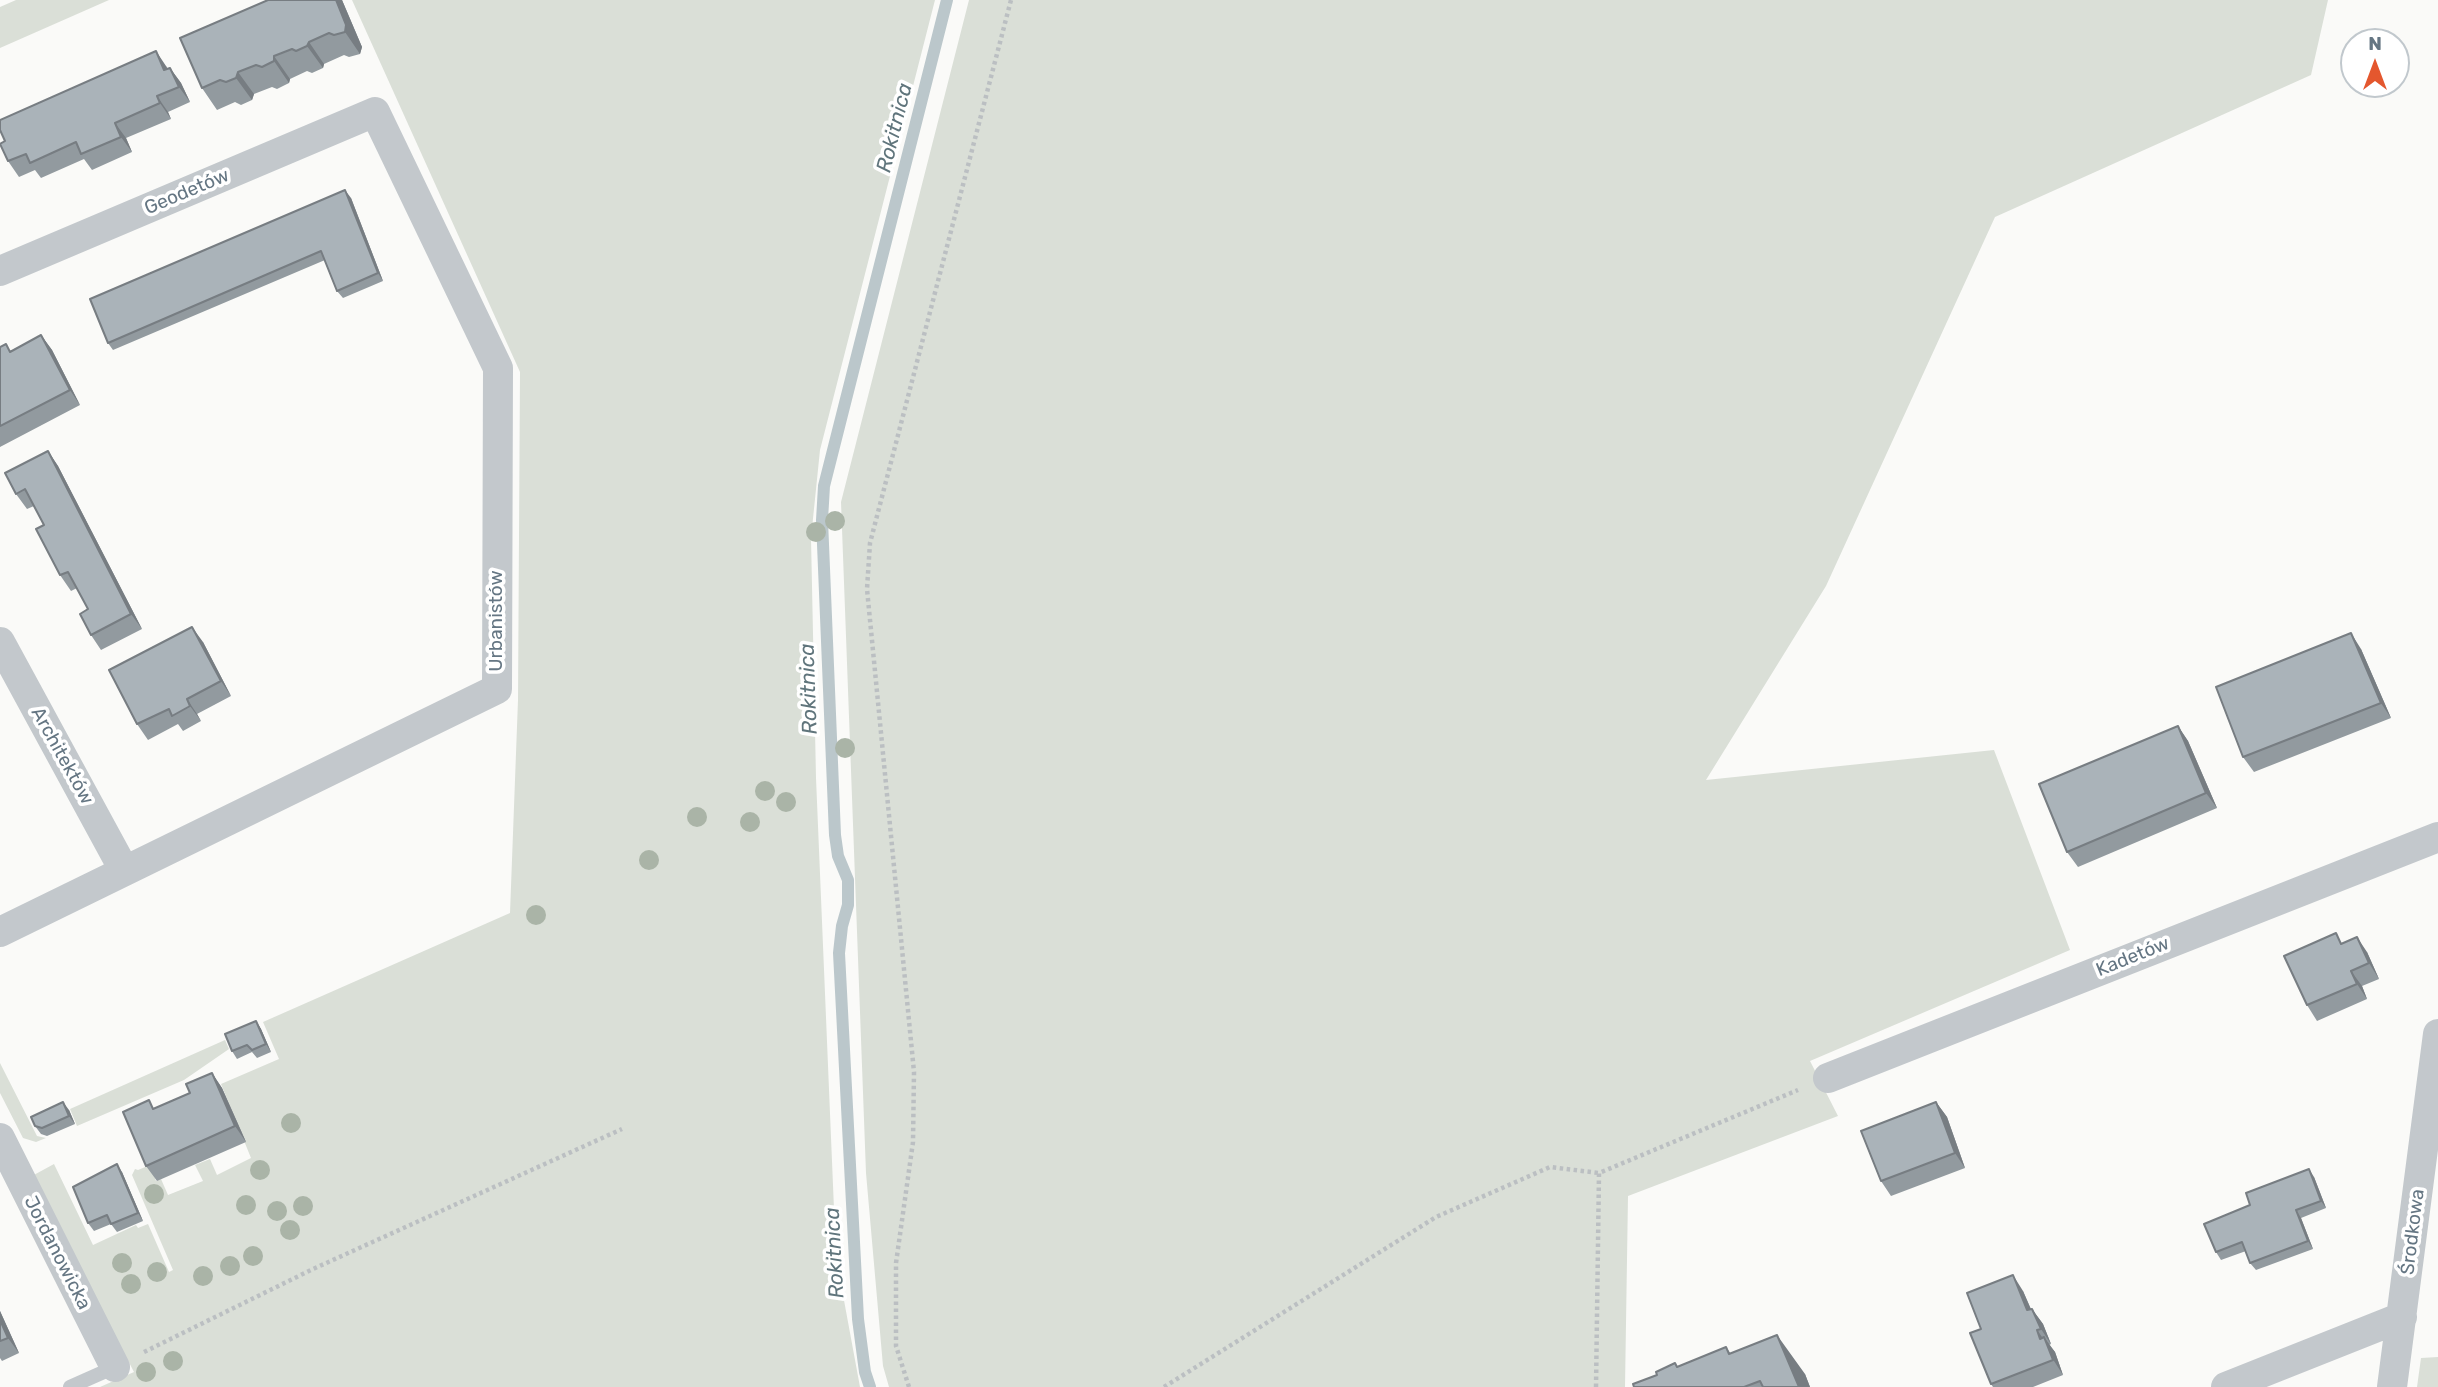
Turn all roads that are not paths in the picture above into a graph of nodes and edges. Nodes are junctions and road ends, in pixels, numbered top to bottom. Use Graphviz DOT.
graph roads {
  1 [pos="375,112"];
  2 [pos="0,271"];
  3 [pos="0,642"];
  4 [pos="2438,837"];
  5 [pos="124,870"];
  6 [pos="0,932"];
  7 [pos="2438,1034"];
  8 [pos="1828,1078"];
  9 [pos="2433,1112"];
  10 [pos="0,1138"];
  11 [pos="2402,1317"];
  12 [pos="115,1367"];
  13 [pos="70,1387"];
  14 [pos="2226,1387"];
  15 [pos="2392,1387"];
  1 -- 2 [label="street, Geodetów"];
  1 -- 5 [label="street, Urbanistów"];
  3 -- 5 [label="street, Architektów"];
  4 -- 8 [label="street, Kadetów"];
  5 -- 6 [label="street, Urbanistów"];
  7 -- 9 [label="street, Środkowa"];
  9 -- 11 [label="street, Środkowa"];
  10 -- 12 [label="street, Jordanowicka"];
  11 -- 14 [label="street"];
  11 -- 15 [label="street, Środkowa"];
  12 -- 13 [label="lane"];
}
